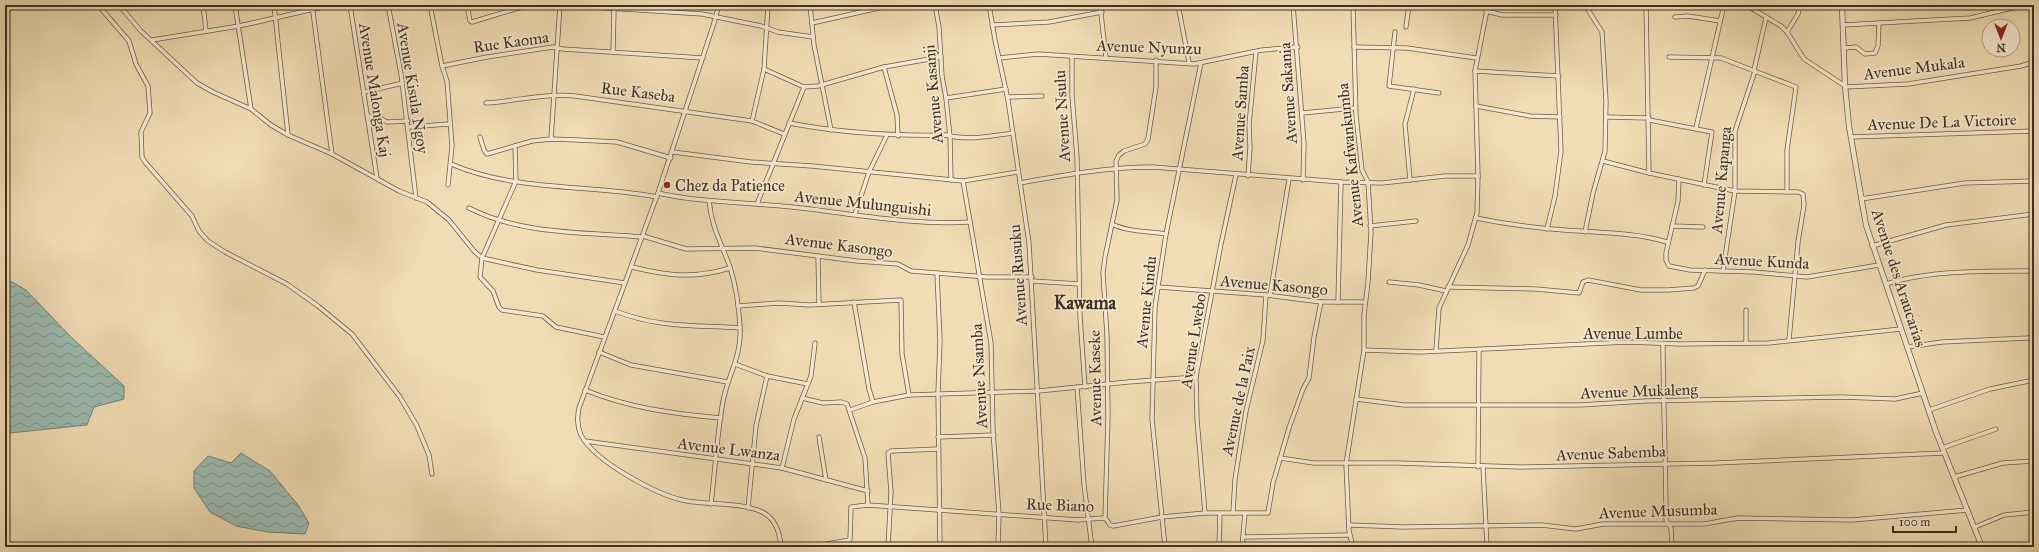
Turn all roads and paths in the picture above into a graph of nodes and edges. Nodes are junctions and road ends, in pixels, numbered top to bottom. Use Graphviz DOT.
graph roads {
  1 [pos="98,5"];
  2 [pos="119,5"];
  3 [pos="203,5"];
  4 [pos="235,5"];
  5 [pos="274,5"];
  6 [pos="332,5"];
  7 [pos="350,5"];
  8 [pos="388,5"];
  9 [pos="430,5"];
  10 [pos="467,5"];
  11 [pos="533,5"];
  12 [pos="560,5"];
  13 [pos="718,5"];
  14 [pos="768,5"];
  15 [pos="810,5"];
  16 [pos="892,5"];
  17 [pos="935,5"];
  18 [pos="989,5"];
  19 [pos="1100,5"];
  20 [pos="1189,5"];
  21 [pos="1293,5"];
  22 [pos="1353,5"];
  23 [pos="1409,5"];
  24 [pos="1488,5"];
  25 [pos="1555,5"];
  26 [pos="1585,5"];
  27 [pos="1646,5"];
  28 [pos="1724,5"];
  29 [pos="1746,5"];
  30 [pos="1800,5"];
  31 [pos="1842,5"];
  32 [pos="2025,5"];
  33 [pos="1178,6"];
  34 [pos="312,7"];
  35 [pos="614,9"];
  36 [pos="1486,11"];
  37 [pos="1102,12"];
  38 [pos="1556,15"];
  39 [pos="1675,17"];
  40 [pos="276,18"];
  41 [pos="716,18"];
  42 [pos="1766,18"];
  43 [pos="1720,21"];
  44 [pos="812,23"];
  45 [pos="1880,23"];
  46 [pos="992,25"];
  47 [pos="1843,25"];
  48 [pos="239,26"];
  49 [pos="1406,27"];
  50 [pos="766,30"];
  51 [pos="206,31"];
  52 [pos="1395,32"];
  53 [pos="1787,32"];
  54 [pos="813,37"];
  55 [pos="152,40"];
  56 [pos="558,47"];
  57 [pos="1298,47"];
  58 [pos="1354,47"];
  59 [pos="1394,47"];
  60 [pos="1844,48"];
  61 [pos="613,52"];
  62 [pos="1256,52"];
  63 [pos="1712,56"];
  64 [pos="940,57"];
  65 [pos="1072,57"];
  66 [pos="1669,57"];
  67 [pos="703,58"];
  68 [pos="999,58"];
  69 [pos="1106,58"];
  70 [pos="1476,58"];
  71 [pos="1156,60"];
  72 [pos="1190,62"];
  73 [pos="2034,62"];
  74 [pos="1201,63"];
  75 [pos="442,66"];
  76 [pos="884,67"];
  77 [pos="764,69"];
  78 [pos="1754,70"];
  79 [pos="1475,71"];
  80 [pos="1559,76"];
  81 [pos="403,83"];
  82 [pos="822,84"];
  83 [pos="804,87"];
  84 [pos="1845,87"];
  85 [pos="1006,89"];
  86 [pos="1414,89"];
  87 [pos="364,92"];
  88 [pos="1439,93"];
  89 [pos="553,94"];
  90 [pos="1042,96"];
  91 [pos="946,98"];
  92 [pos="1008,98"];
  93 [pos="486,103"];
  94 [pos="1476,106"];
  95 [pos="1355,108"];
  96 [pos="251,109"];
  97 [pos="685,110"];
  98 [pos="1302,113"];
  99 [pos="367,116"];
  100 [pos="1560,117"];
  101 [pos="1606,117"];
  102 [pos="1649,119"];
  103 [pos="408,121"];
  104 [pos="752,121"];
  105 [pos="789,123"];
  106 [pos="449,124"];
  107 [pos="409,127"];
  108 [pos="1696,128"];
  109 [pos="832,130"];
  110 [pos="2034,132"];
  111 [pos="1013,133"];
  112 [pos="784,134"];
  113 [pos="288,135"];
  114 [pos="887,135"];
  115 [pos="480,136"];
  116 [pos="898,136"];
  117 [pos="950,136"];
  118 [pos="1851,138"];
  119 [pos="552,139"];
  120 [pos="515,146"];
  121 [pos="673,152"];
  122 [pos="332,154"];
  123 [pos="671,158"];
  124 [pos="1602,161"];
  125 [pos="772,163"];
  126 [pos="450,164"];
  127 [pos="1118,168"];
  128 [pos="1178,170"];
  129 [pos="869,172"];
  130 [pos="1018,172"];
  131 [pos="1077,173"];
  132 [pos="1649,174"];
  133 [pos="1236,175"];
  134 [pos="1248,176"];
  135 [pos="1478,176"];
  136 [pos="377,178"];
  137 [pos="1289,179"];
  138 [pos="1679,179"];
  139 [pos="951,180"];
  140 [pos="1303,180"];
  141 [pos="1410,180"];
  142 [pos="2034,180"];
  143 [pos="516,181"];
  144 [pos="963,181"];
  145 [pos="1341,182"];
  146 [pos="1368,182"];
  147 [pos="1020,183"];
  148 [pos="1704,185"];
  149 [pos="448,186"];
  150 [pos="1735,191"];
  151 [pos="1787,192"];
  152 [pos="658,195"];
  153 [pos="416,198"];
  154 [pos="1861,199"];
  155 [pos="708,201"];
  156 [pos="757,204"];
  157 [pos="469,208"];
  158 [pos="855,214"];
  159 [pos="2034,214"];
  160 [pos="1476,218"];
  161 [pos="1416,221"];
  162 [pos="500,222"];
  163 [pos="970,222"];
  164 [pos="1112,224"];
  165 [pos="1370,226"];
  166 [pos="1672,226"];
  167 [pos="1703,227"];
  168 [pos="1547,229"];
  169 [pos="1585,232"];
  170 [pos="1166,234"];
  171 [pos="643,237"];
  172 [pos="1668,242"];
  173 [pos="1872,246"];
  174 [pos="722,247"];
  175 [pos="818,256"];
  176 [pos="482,258"];
  177 [pos="1879,265"];
  178 [pos="632,268"];
  179 [pos="730,268"];
  180 [pos="1705,270"];
  181 [pos="1723,271"];
  182 [pos="2034,271"];
  183 [pos="937,273"];
  184 [pos="1795,276"];
  185 [pos="981,277"];
  186 [pos="1032,277"];
  187 [pos="1032,281"];
  188 [pos="1389,282"];
  189 [pos="626,284"];
  190 [pos="1079,284"];
  191 [pos="1886,284"];
  192 [pos="1158,286"];
  193 [pos="1448,287"];
  194 [pos="1446,291"];
  195 [pos="1213,292"];
  196 [pos="1268,295"];
  197 [pos="854,302"];
  198 [pos="1322,302"];
  199 [pos="1338,302"];
  200 [pos="1365,302"];
  201 [pos="819,304"];
  202 [pos="738,306"];
  203 [pos="1746,310"];
  204 [pos="614,311"];
  205 [pos="740,328"];
  206 [pos="1901,329"];
  207 [pos="2034,335"];
  208 [pos="604,337"];
  209 [pos="1789,340"];
  210 [pos="815,343"];
  211 [pos="1746,343"];
  212 [pos="1663,344"];
  213 [pos="1907,347"];
  214 [pos="1364,350"];
  215 [pos="1436,350"];
  216 [pos="1479,350"];
  217 [pos="599,352"];
  218 [pos="736,364"];
  219 [pos="766,376"];
  220 [pos="1196,378"];
  221 [pos="2034,380"];
  222 [pos="1152,381"];
  223 [pos="728,382"];
  224 [pos="808,384"];
  225 [pos="1108,384"];
  226 [pos="1077,387"];
  227 [pos="1085,387"];
  228 [pos="585,390"];
  229 [pos="1038,391"];
  230 [pos="938,393"];
  231 [pos="993,393"];
  232 [pos="1923,393"];
  233 [pos="909,395"];
  234 [pos="802,398"];
  235 [pos="1356,399"];
  236 [pos="1663,401"];
  237 [pos="873,402"];
  238 [pos="1479,404"];
  239 [pos="850,410"];
  240 [pos="1929,410"];
  241 [pos="721,418"];
  242 [pos="1996,429"];
  243 [pos="994,435"];
  244 [pos="818,437"];
  245 [pos="938,437"];
  246 [pos="585,441"];
  247 [pos="938,450"];
  248 [pos="1943,450"];
  249 [pos="1280,458"];
  250 [pos="717,460"];
  251 [pos="2034,461"];
  252 [pos="1665,463"];
  253 [pos="751,464"];
  254 [pos="1346,464"];
  255 [pos="1478,467"];
  256 [pos="1483,467"];
  257 [pos="782,468"];
  258 [pos="432,474"];
  259 [pos="1954,476"];
  260 [pos="826,480"];
  261 [pos="868,491"];
  262 [pos="711,504"];
  263 [pos="868,505"];
  264 [pos="890,506"];
  265 [pos="748,508"];
  266 [pos="1968,510"];
  267 [pos="939,511"];
  268 [pos="2034,512"];
  269 [pos="1205,513"];
  270 [pos="1220,513"];
  271 [pos="1233,513"];
  272 [pos="1245,513"];
  273 [pos="999,514"];
  274 [pos="1162,517"];
  275 [pos="1046,518"];
  276 [pos="1106,518"];
  277 [pos="1089,519"];
  278 [pos="1669,524"];
  279 [pos="1349,525"];
  280 [pos="1486,526"];
  281 [pos="1975,527"];
  282 [pos="1350,535"];
  283 [pos="1243,537"];
  284 [pos="826,544"];
  285 [pos="781,547"];
  286 [pos="888,547"];
  287 [pos="940,547"];
  288 [pos="998,547"];
  289 [pos="1046,547"];
  290 [pos="1092,547"];
  291 [pos="1165,547"];
  292 [pos="1219,547"];
  293 [pos="1242,547"];
  294 [pos="1353,547"];
  295 [pos="1487,547"];
  296 [pos="1672,547"];
  297 [pos="1982,547"];
  1 -- 258 [label="street"];
  2 -- 55 [label="street"];
  3 -- 51 [label="street"];
  4 -- 48 [label="street"];
  5 -- 40 [label="street"];
  6 -- 34 [label="street"];
  7 -- 87 [label="street, Avenue Malonga Kaj"];
  8 -- 81 [label="street, Avenue Kisula Ngoy"];
  9 -- 75 [label="street"];
  10 -- 11 [label="street"];
  12 -- 35 [label="street"];
  12 -- 56 [label="street"];
  13 -- 41 [label="street"];
  14 -- 50 [label="street"];
  15 -- 44 [label="street"];
  16 -- 44 [label="street"];
  17 -- 64 [label="street, Avenue Kasanji"];
  18 -- 46 [label="street, Avenue Rusuku"];
  19 -- 37 [label="street"];
  20 -- 33 [label="street"];
  21 -- 57 [label="street, Avenue Sakania"];
  22 -- 58 [label="street, Avenue Kafwankumba"];
  23 -- 49 [label="street"];
  24 -- 36 [label="street"];
  25 -- 38 [label="street"];
  26 -- 101 [label="street"];
  27 -- 102 [label="street"];
  28 -- 43 [label="street"];
  29 -- 42 [label="street"];
  30 -- 53 [label="street"];
  31 -- 47 [label="street, Avenue des Araucarias"];
  32 -- 45 [label="street"];
  33 -- 72 [label="street"];
  34 -- 40 [label="street"];
  34 -- 122 [label="street"];
  35 -- 41 [label="street"];
  35 -- 61 [label="street"];
  36 -- 38 [label="street"];
  36 -- 70 [label="street"];
  37 -- 46 [label="street"];
  37 -- 69 [label="street"];
  38 -- 80 [label="street"];
  39 -- 43 [label="street"];
  40 -- 48 [label="street"];
  40 -- 113 [label="street"];
  41 -- 50 [label="street"];
  41 -- 67 [label="street"];
  42 -- 53 [label="street"];
  42 -- 78 [label="street, Avenue Kapanga"];
  43 -- 63 [label="street"];
  44 -- 54 [label="street"];
  45 -- 47 [label="street"];
  45 -- 60 [label="street"];
  46 -- 68 [label="street, Avenue Rusuku"];
  47 -- 60 [label="street, Avenue des Araucarias"];
  48 -- 51 [label="street"];
  48 -- 96 [label="street"];
  50 -- 54 [label="street"];
  50 -- 77 [label="street"];
  51 -- 55 [label="street"];
  52 -- 59 [label="street"];
  53 -- 84 [label="street"];
  54 -- 82 [label="street"];
  55 -- 96 [label="street"];
  56 -- 61 [label="street, Rue Kaoma"];
  56 -- 75 [label="street, Rue Kaoma"];
  56 -- 89 [label="street"];
  57 -- 62 [label="street, Avenue Nyunzu"];
  57 -- 98 [label="street, Avenue Sakania"];
  58 -- 59 [label="street"];
  58 -- 95 [label="street, Avenue Kafwankumba"];
  59 -- 70 [label="street"];
  59 -- 86 [label="street"];
  60 -- 84 [label="street, Avenue des Araucarias"];
  61 -- 67 [label="street, Rue Kaoma"];
  62 -- 74 [label="street, Avenue Nyunzu"];
  62 -- 134 [label="street, Avenue Samba"];
  63 -- 66 [label="street"];
  63 -- 78 [label="street"];
  63 -- 108 [label="street"];
  64 -- 76 [label="street"];
  64 -- 91 [label="street, Avenue Kasanji"];
  65 -- 68 [label="street, Avenue Nyunzu"];
  65 -- 69 [label="street, Avenue Nyunzu"];
  65 -- 131 [label="street, Avenue Nsulu"];
  67 -- 97 [label="street"];
  68 -- 85 [label="street, Avenue Rusuku"];
  69 -- 71 [label="street, Avenue Nyunzu"];
  70 -- 79 [label="street"];
  71 -- 72 [label="street, Avenue Nyunzu"];
  71 -- 127 [label="street, Avenue Kaseke"];
  72 -- 74 [label="street, Avenue Nyunzu"];
  73 -- 84 [label="street, Avenue Mukala"];
  74 -- 128 [label="street, Avenue Kindu"];
  75 -- 106 [label="street"];
  76 -- 82 [label="street"];
  76 -- 116 [label="street"];
  77 -- 83 [label="street"];
  77 -- 104 [label="street"];
  78 -- 150 [label="street, Avenue Kapanga"];
  78 -- 151 [label="street"];
  79 -- 80 [label="street"];
  79 -- 94 [label="street"];
  80 -- 100 [label="street"];
  81 -- 87 [label="street"];
  81 -- 103 [label="street, Avenue Kisula Ngoy"];
  82 -- 83 [label="street"];
  82 -- 109 [label="street"];
  83 -- 105 [label="street"];
  84 -- 118 [label="street, Avenue des Araucarias"];
  85 -- 91 [label="street"];
  85 -- 92 [label="street, Avenue Rusuku"];
  86 -- 88 [label="street"];
  86 -- 141 [label="street"];
  87 -- 99 [label="street, Avenue Malonga Kaj"];
  89 -- 93 [label="street, Rue Kaseba"];
  89 -- 97 [label="street, Rue Kaseba"];
  89 -- 119 [label="street"];
  90 -- 92 [label="street"];
  91 -- 117 [label="street, Avenue Kasanji"];
  92 -- 111 [label="street, Avenue Rusuku"];
  94 -- 100 [label="street"];
  94 -- 135 [label="street"];
  95 -- 98 [label="street"];
  95 -- 146 [label="street, Avenue Kafwankumba"];
  96 -- 113 [label="street"];
  97 -- 104 [label="street, Rue Kaseba"];
  97 -- 121 [label="street"];
  98 -- 140 [label="street, Avenue Sakania"];
  99 -- 103 [label="street"];
  99 -- 136 [label="street, Avenue Malonga Kaj"];
  100 -- 168 [label="street"];
  101 -- 102 [label="street"];
  101 -- 124 [label="street"];
  102 -- 108 [label="street"];
  102 -- 132 [label="street"];
  103 -- 107 [label="street, Avenue Kisula Ngoy"];
  104 -- 112 [label="street, Rue Kaseba"];
  105 -- 109 [label="street"];
  105 -- 112 [label="street"];
  106 -- 107 [label="street"];
  106 -- 126 [label="street"];
  107 -- 153 [label="street, Avenue Kisula Ngoy"];
  108 -- 148 [label="street"];
  109 -- 114 [label="street"];
  110 -- 118 [label="street, Avenue De La Victoire"];
  111 -- 117 [label="street"];
  111 -- 130 [label="street, Avenue Rusuku"];
  112 -- 125 [label="street"];
  113 -- 122 [label="street"];
  114 -- 116 [label="street"];
  114 -- 129 [label="street"];
  115 -- 120 [label="street"];
  116 -- 117 [label="street"];
  117 -- 139 [label="street, Avenue Kasanji"];
  118 -- 154 [label="street, Avenue des Araucarias"];
  119 -- 120 [label="street"];
  119 -- 123 [label="street"];
  120 -- 143 [label="street"];
  121 -- 123 [label="street"];
  121 -- 125 [label="street"];
  122 -- 136 [label="street"];
  123 -- 152 [label="street"];
  124 -- 132 [label="street"];
  124 -- 169 [label="street"];
  125 -- 129 [label="street"];
  125 -- 156 [label="street"];
  126 -- 143 [label="street, Avenue Mulunguishi"];
  126 -- 149 [label="street"];
  127 -- 128 [label="street"];
  127 -- 131 [label="street"];
  127 -- 164 [label="street, Avenue Kaseke"];
  128 -- 133 [label="street"];
  128 -- 170 [label="street, Avenue Kindu"];
  129 -- 139 [label="street"];
  129 -- 158 [label="street"];
  130 -- 144 [label="street"];
  130 -- 147 [label="street, Avenue Rusuku"];
  131 -- 147 [label="street"];
  131 -- 190 [label="street"];
  132 -- 138 [label="street"];
  133 -- 134 [label="street"];
  133 -- 195 [label="street, Avenue Lwebo"];
  134 -- 137 [label="street"];
  135 -- 141 [label="street"];
  135 -- 160 [label="street"];
  136 -- 153 [label="street"];
  137 -- 140 [label="street"];
  137 -- 196 [label="street"];
  138 -- 148 [label="street"];
  138 -- 166 [label="street"];
  139 -- 144 [label="street"];
  140 -- 145 [label="street"];
  141 -- 146 [label="street"];
  142 -- 154 [label="street"];
  143 -- 152 [label="street, Avenue Mulunguishi"];
  143 -- 162 [label="street"];
  144 -- 163 [label="street, Avenue Nsamba"];
  145 -- 146 [label="street"];
  145 -- 199 [label="street"];
  146 -- 165 [label="street, Avenue Kafwankumba"];
  147 -- 186 [label="street, Avenue Rusuku"];
  148 -- 150 [label="street"];
  150 -- 151 [label="street"];
  150 -- 181 [label="street, Avenue Kapanga"];
  151 -- 184 [label="street"];
  152 -- 155 [label="street, Avenue Mulunguishi"];
  152 -- 171 [label="street"];
  153 -- 176 [label="street"];
  154 -- 173 [label="street, Avenue des Araucarias"];
  155 -- 156 [label="street, Avenue Mulunguishi"];
  155 -- 174 [label="street"];
  156 -- 158 [label="street, Avenue Mulunguishi"];
  157 -- 162 [label="street, Avenue Kasongo"];
  158 -- 163 [label="street, Avenue Mulunguishi"];
  159 -- 173 [label="street"];
  160 -- 168 [label="street"];
  160 -- 193 [label="street"];
  161 -- 165 [label="street"];
  162 -- 171 [label="street, Avenue Kasongo"];
  162 -- 176 [label="street"];
  163 -- 185 [label="street, Avenue Nsamba"];
  164 -- 170 [label="street"];
  164 -- 225 [label="street, Avenue Kaseke"];
  165 -- 200 [label="street, Avenue Kafwankumba"];
  166 -- 167 [label="street"];
  166 -- 172 [label="street"];
  168 -- 169 [label="street"];
  169 -- 172 [label="street"];
  170 -- 192 [label="street, Avenue Kindu"];
  171 -- 174 [label="street, Avenue Kasongo"];
  171 -- 178 [label="street"];
  172 -- 180 [label="street, Avenue Kunda"];
  173 -- 177 [label="street, Avenue des Araucarias"];
  174 -- 175 [label="street, Avenue Kasongo"];
  174 -- 179 [label="street"];
  175 -- 183 [label="street, Avenue Kasongo"];
  175 -- 201 [label="street"];
  176 -- 189 [label="street"];
  176 -- 208 [label="street"];
  177 -- 184 [label="street, Avenue Kunda"];
  177 -- 191 [label="street, Avenue des Araucarias"];
  178 -- 179 [label="street"];
  178 -- 189 [label="street"];
  179 -- 202 [label="street"];
  180 -- 181 [label="street, Avenue Kunda"];
  180 -- 193 [label="street"];
  181 -- 184 [label="street, Avenue Kunda"];
  182 -- 191 [label="street"];
  183 -- 185 [label="street, Avenue Kasongo"];
  183 -- 230 [label="street"];
  184 -- 209 [label="street"];
  185 -- 186 [label="street, Avenue Kasongo"];
  185 -- 231 [label="street, Avenue Nsamba"];
  186 -- 187 [label="street, Avenue Rusuku"];
  187 -- 190 [label="street"];
  187 -- 229 [label="street, Avenue Rusuku"];
  188 -- 194 [label="street"];
  189 -- 204 [label="street"];
  190 -- 227 [label="street"];
  191 -- 206 [label="street, Avenue des Araucarias"];
  192 -- 195 [label="street, Avenue Kasongo"];
  192 -- 222 [label="street, Avenue Kindu"];
  193 -- 194 [label="street"];
  194 -- 215 [label="street"];
  195 -- 196 [label="street, Avenue Kasongo"];
  195 -- 220 [label="street, Avenue Lwebo"];
  196 -- 198 [label="street, Avenue Kasongo"];
  196 -- 271 [label="street, Avenue de la Paix"];
  197 -- 201 [label="street"];
  197 -- 233 [label="street"];
  197 -- 237 [label="street"];
  198 -- 199 [label="street, Avenue Kasongo"];
  198 -- 249 [label="street"];
  199 -- 200 [label="street, Avenue Kasongo"];
  200 -- 214 [label="street, Avenue Kafwankumba"];
  201 -- 202 [label="street"];
  202 -- 205 [label="street"];
  203 -- 211 [label="street"];
  204 -- 205 [label="street"];
  204 -- 208 [label="street"];
  205 -- 218 [label="street"];
  206 -- 209 [label="street, Avenue Lumbe"];
  206 -- 213 [label="street, Avenue des Araucarias"];
  207 -- 213 [label="street"];
  208 -- 217 [label="street"];
  209 -- 211 [label="street, Avenue Lumbe"];
  210 -- 224 [label="street"];
  211 -- 212 [label="street, Avenue Lumbe"];
  212 -- 216 [label="street, Avenue Lumbe"];
  212 -- 236 [label="street"];
  213 -- 232 [label="street, Avenue des Araucarias"];
  214 -- 215 [label="street, Avenue Lumbe"];
  214 -- 235 [label="street, Avenue Kafwankumba"];
  215 -- 216 [label="street, Avenue Lumbe"];
  216 -- 238 [label="street"];
  217 -- 223 [label="street"];
  217 -- 228 [label="street"];
  218 -- 219 [label="street"];
  218 -- 223 [label="street"];
  219 -- 224 [label="street"];
  219 -- 253 [label="street"];
  220 -- 222 [label="street"];
  220 -- 269 [label="street, Avenue Lwebo"];
  221 -- 240 [label="street"];
  222 -- 225 [label="street"];
  222 -- 274 [label="street, Avenue Kindu"];
  223 -- 241 [label="street"];
  224 -- 234 [label="street"];
  225 -- 227 [label="street"];
  225 -- 276 [label="street, Avenue Kaseke"];
  226 -- 227 [label="street"];
  226 -- 229 [label="street"];
  226 -- 277 [label="street"];
  228 -- 241 [label="street"];
  228 -- 246 [label="street"];
  229 -- 231 [label="street"];
  229 -- 275 [label="street, Avenue Rusuku"];
  230 -- 231 [label="street"];
  230 -- 233 [label="street"];
  230 -- 245 [label="street"];
  231 -- 243 [label="street, Avenue Nsamba"];
  232 -- 236 [label="street, Avenue Mukaleng"];
  232 -- 240 [label="street, Avenue des Araucarias"];
  233 -- 237 [label="street"];
  234 -- 239 [label="street"];
  234 -- 257 [label="street"];
  235 -- 238 [label="street, Avenue Mukaleng"];
  235 -- 254 [label="street, Avenue Kafwankumba"];
  236 -- 238 [label="street, Avenue Mukaleng"];
  236 -- 252 [label="street"];
  237 -- 239 [label="street"];
  238 -- 255 [label="street"];
  239 -- 261 [label="street"];
  240 -- 248 [label="street, Avenue des Araucarias"];
  241 -- 250 [label="street"];
  242 -- 248 [label="street, Avenue Sabemba"];
  243 -- 245 [label="street"];
  243 -- 273 [label="street, Avenue Nsamba"];
  244 -- 260 [label="street"];
  245 -- 247 [label="street"];
  246 -- 250 [label="street, Avenue Lwanza"];
  246 -- 262 [label="street"];
  247 -- 264 [label="street"];
  247 -- 267 [label="street"];
  248 -- 252 [label="street, Avenue Sabemba"];
  248 -- 259 [label="street, Avenue des Araucarias"];
  249 -- 254 [label="street, Avenue Sabemba"];
  249 -- 272 [label="street, Rue Biano"];
  250 -- 253 [label="street, Avenue Lwanza"];
  250 -- 262 [label="street"];
  251 -- 259 [label="street"];
  252 -- 256 [label="street, Avenue Sabemba"];
  252 -- 278 [label="street"];
  253 -- 257 [label="street, Avenue Lwanza"];
  253 -- 265 [label="street"];
  254 -- 255 [label="street, Avenue Sabemba"];
  254 -- 279 [label="street, Avenue Kafwankumba"];
  255 -- 256 [label="street, Avenue Sabemba"];
  256 -- 280 [label="street"];
  257 -- 260 [label="street, Avenue Lwanza"];
  259 -- 266 [label="street, Avenue des Araucarias"];
  260 -- 261 [label="street, Avenue Lwanza"];
  261 -- 263 [label="street"];
  262 -- 265 [label="street"];
  263 -- 264 [label="street, Rue Biano"];
  263 -- 284 [label="street, Rue Biano"];
  264 -- 267 [label="street, Rue Biano"];
  264 -- 286 [label="street"];
  265 -- 285 [label="street"];
  266 -- 278 [label="street, Avenue Musumba"];
  266 -- 281 [label="street, Avenue des Araucarias"];
  267 -- 273 [label="street, Rue Biano"];
  267 -- 287 [label="street"];
  268 -- 281 [label="street"];
  269 -- 270 [label="street, Rue Biano"];
  269 -- 274 [label="street, Rue Biano"];
  270 -- 271 [label="street, Rue Biano"];
  270 -- 292 [label="street"];
  271 -- 272 [label="street, Rue Biano"];
  272 -- 283 [label="street"];
  273 -- 275 [label="street, Rue Biano"];
  273 -- 288 [label="street, Avenue Nsamba"];
  274 -- 276 [label="street, Rue Biano"];
  274 -- 291 [label="street, Avenue Kindu"];
  275 -- 277 [label="street, Rue Biano"];
  275 -- 289 [label="street, Avenue Rusuku"];
  276 -- 277 [label="street, Rue Biano"];
  277 -- 290 [label="street"];
  278 -- 280 [label="street, Avenue Musumba"];
  278 -- 296 [label="street"];
  279 -- 280 [label="street, Avenue Musumba"];
  279 -- 282 [label="street, Avenue Kafwankumba"];
  280 -- 295 [label="street"];
  281 -- 297 [label="street, Avenue des Araucarias"];
  282 -- 283 [label="street"];
  282 -- 294 [label="street, Avenue Kafwankumba"];
  283 -- 293 [label="street"];
}
